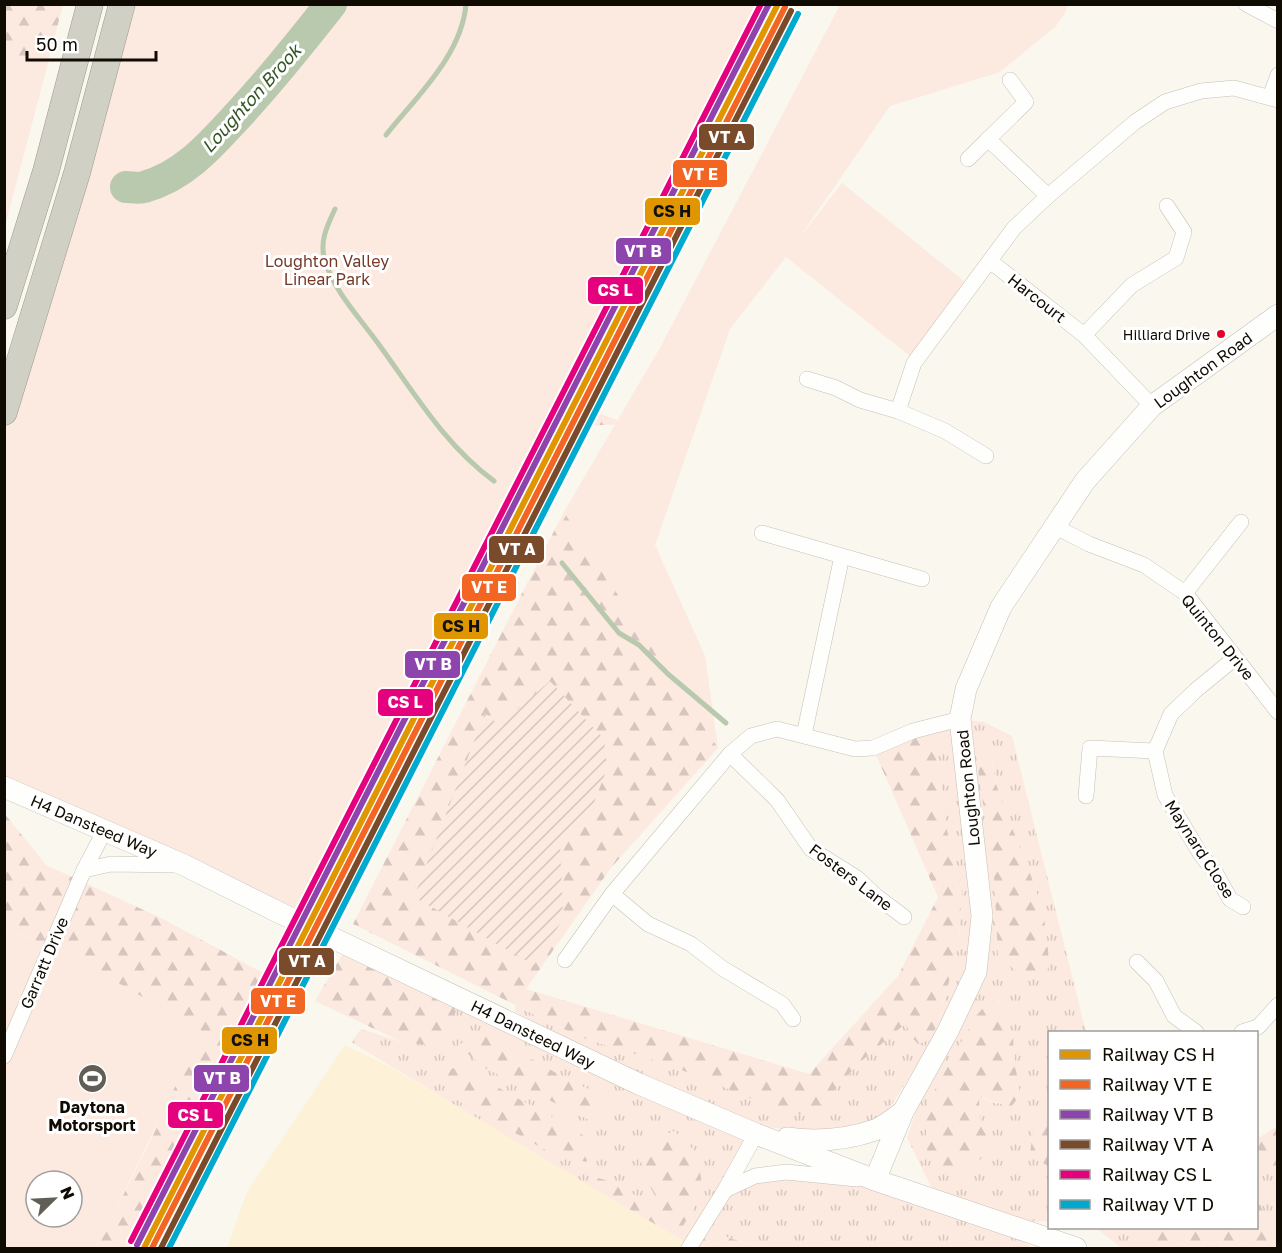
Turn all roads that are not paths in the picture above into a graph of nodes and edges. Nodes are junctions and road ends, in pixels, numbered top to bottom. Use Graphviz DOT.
graph roads {
  1 [pos="90,4"];
  2 [pos="122,4"];
  3 [pos="1246,4"];
  4 [pos="1278,21"];
  5 [pos="1278,75"];
  6 [pos="1010,80"];
  7 [pos="1274,99"];
  8 [pos="988,139"];
  9 [pos="968,159"];
  10 [pos="1048,196"];
  11 [pos="1167,206"];
  12 [pos="990,261"];
  13 [pos="4,306"];
  14 [pos="1278,315"];
  15 [pos="1084,335"];
  16 [pos="807,379"];
  17 [pos="1152,406"];
  18 [pos="898,411"];
  19 [pos="4,412"];
  20 [pos="986,456"];
  21 [pos="1241,522"];
  22 [pos="1054,526"];
  23 [pos="762,533"];
  24 [pos="842,556"];
  25 [pos="922,579"];
  26 [pos="1185,593"];
  27 [pos="1235,658"];
  28 [pos="1278,712"];
  29 [pos="960,719"];
  30 [pos="804,735"];
  31 [pos="1155,752"];
  32 [pos="730,754"];
  33 [pos="4,787"];
  34 [pos="1086,796"];
  35 [pos="105,830"];
  36 [pos="184,865"];
  37 [pos="84,870"];
  38 [pos="612,894"];
  39 [pos="1243,907"];
  40 [pos="904,916"];
  41 [pos="565,960"];
  42 [pos="1137,962"];
  43 [pos="1278,1005"];
  44 [pos="793,1019"];
  45 [pos="1195,1031"];
  46 [pos="1245,1031"];
  47 [pos="4,1056"];
  48 [pos="903,1112"];
  49 [pos="756,1134"];
  50 [pos="875,1180"];
  51 [pos="725,1190"];
  52 [pos="689,1248"];
  53 [pos="1076,1248"];
  1 -- 13 [label="highway"];
  2 -- 19 [label="highway"];
  3 -- 4 [label="street"];
  5 -- 7 [label="street"];
  6 -- 8 [label="street"];
  7 -- 10 [label="street"];
  8 -- 9 [label="street"];
  8 -- 10 [label="street"];
  10 -- 12 [label="street"];
  11 -- 15 [label="street"];
  12 -- 15 [label="street, Harcourt"];
  12 -- 18 [label="street"];
  14 -- 17 [label="street, Loughton Road"];
  15 -- 17 [label="street, Harcourt"];
  16 -- 18 [label="street"];
  17 -- 22 [label="street, Loughton Road"];
  18 -- 20 [label="street"];
  21 -- 26 [label="street"];
  22 -- 26 [label="street, Quinton Drive"];
  22 -- 29 [label="street, Loughton Road"];
  23 -- 24 [label="street"];
  24 -- 25 [label="street"];
  24 -- 30 [label="street"];
  26 -- 27 [label="street, Quinton Drive"];
  27 -- 28 [label="street, Quinton Drive"];
  27 -- 31 [label="street"];
  29 -- 30 [label="street"];
  29 -- 48 [label="street, Loughton Road"];
  30 -- 32 [label="street"];
  31 -- 34 [label="street"];
  31 -- 39 [label="street, Maynard Close"];
  32 -- 38 [label="street"];
  32 -- 40 [label="street, Fosters Lane"];
  33 -- 35 [label="street, H4 Dansteed Way"];
  35 -- 36 [label="street, H4 Dansteed Way"];
  35 -- 37 [label="street, Garratt Drive"];
  36 -- 37 [label="street"];
  36 -- 49 [label="street, H4 Dansteed Way"];
  37 -- 47 [label="street, Garratt Drive"];
  38 -- 41 [label="street"];
  38 -- 44 [label="street"];
  42 -- 45 [label="street"];
  43 -- 46 [label="street"];
  48 -- 49 [label="street"];
  48 -- 50 [label="street, Loughton Road"];
  49 -- 50 [label="street, H4 Dansteed Way"];
  49 -- 51 [label="street"];
  50 -- 51 [label="street"];
  50 -- 53 [label="street, H4 Dansteed Way"];
  51 -- 52 [label="street"];
}
